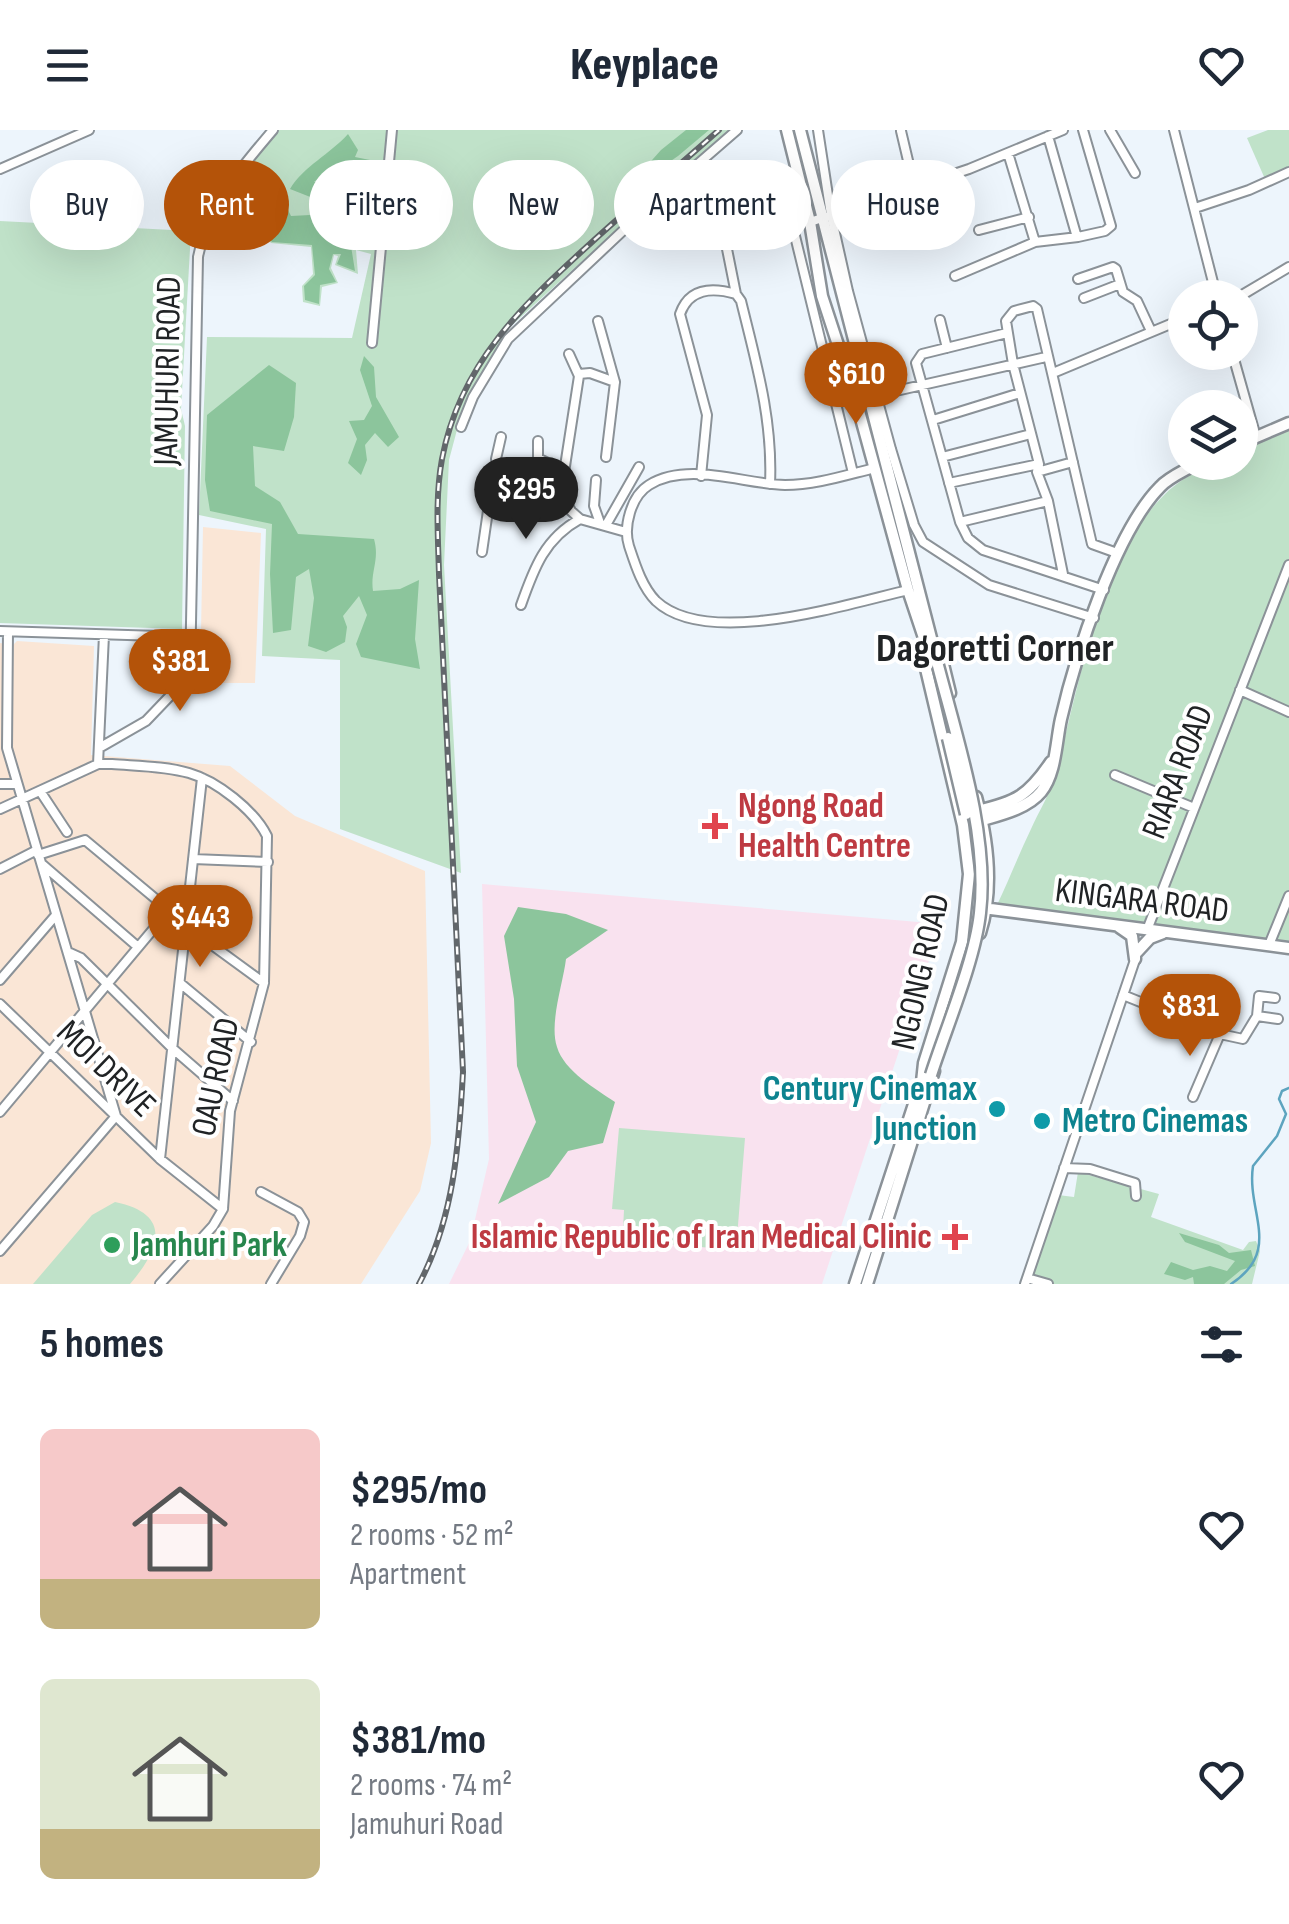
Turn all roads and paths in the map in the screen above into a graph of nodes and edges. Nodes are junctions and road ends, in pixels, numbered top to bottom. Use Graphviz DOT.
graph roads {
  1 [pos="89,130"];
  2 [pos="272,130"];
  3 [pos="392,130"];
  4 [pos="738,130"];
  5 [pos="787,130"];
  6 [pos="800,130"];
  7 [pos="818,130"];
  8 [pos="1064,130"];
  9 [pos="1083,130"];
  10 [pos="1110,130"];
  11 [pos="1174,130"];
  12 [pos="901,131"];
  13 [pos="1048,136"];
  14 [pos="1008,152"];
  15 [pos="794,160"];
  16 [pos="908,160"];
  17 [pos="975,164"];
  18 [pos="0,169"];
  19 [pos="1289,172"];
  20 [pos="1135,173"];
  21 [pos="1195,208"];
  22 [pos="831,215"];
  23 [pos="827,216"];
  24 [pos="1029,218"];
  25 [pos="811,222"];
  26 [pos="811,228"];
  27 [pos="979,230"];
  28 [pos="1078,238"];
  29 [pos="1035,242"];
  30 [pos="727,250"];
  31 [pos="798,250"];
  32 [pos="1289,267"];
  33 [pos="955,276"];
  34 [pos="1078,279"];
  35 [pos="1213,280"];
  36 [pos="1120,284"];
  37 [pos="1258,285"];
  38 [pos="736,294"];
  39 [pos="1084,298"];
  40 [pos="940,320"];
  41 [pos="598,321"];
  42 [pos="1168,324"];
  43 [pos="1151,331"];
  44 [pos="1007,334"];
  45 [pos="372,342"];
  46 [pos="947,348"];
  47 [pos="569,354"];
  48 [pos="1046,357"];
  49 [pos="1012,364"];
  50 [pos="1053,373"];
  51 [pos="579,374"];
  52 [pos="615,382"];
  53 [pos="921,386"];
  54 [pos="1020,393"];
  55 [pos="867,398"];
  56 [pos="932,420"];
  57 [pos="1289,423"];
  58 [pos="461,427"];
  59 [pos="1032,434"];
  60 [pos="1258,436"];
  61 [pos="501,438"];
  62 [pos="538,441"];
  63 [pos="606,457"];
  64 [pos="942,457"];
  65 [pos="1073,462"];
  66 [pos="639,467"];
  67 [pos="876,468"];
  68 [pos="1038,468"];
  69 [pos="499,470"];
  70 [pos="853,473"];
  71 [pos="701,476"];
  72 [pos="596,480"];
  73 [pos="1171,480"];
  74 [pos="949,483"];
  75 [pos="770,484"];
  76 [pos="562,488"];
  77 [pos="1048,501"];
  78 [pos="580,518"];
  79 [pos="960,522"];
  80 [pos="603,524"];
  81 [pos="909,529"];
  82 [pos="626,532"];
  83 [pos="923,542"];
  84 [pos="482,552"];
  85 [pos="909,552"];
  86 [pos="1117,553"];
  87 [pos="1289,566"];
  88 [pos="1062,574"];
  89 [pos="908,590"];
  90 [pos="1104,590"];
  91 [pos="521,605"];
  92 [pos="1094,618"];
  93 [pos="4,631"];
  94 [pos="104,635"];
  95 [pos="191,637"];
  96 [pos="929,643"];
  97 [pos="3,672"];
  98 [pos="1240,690"];
  99 [pos="954,712"];
  100 [pos="1289,712"];
  101 [pos="937,716"];
  102 [pos="2,726"];
  103 [pos="99,748"];
  104 [pos="98,764"];
  105 [pos="1115,775"];
  106 [pos="202,778"];
  107 [pos="0,784"];
  108 [pos="17,784"];
  109 [pos="40,791"];
  110 [pos="22,799"];
  111 [pos="1194,808"];
  112 [pos="0,810"];
  113 [pos="981,816"];
  114 [pos="965,819"];
  115 [pos="66,832"];
  116 [pos="39,856"];
  117 [pos="193,859"];
  118 [pos="268,862"];
  119 [pos="0,869"];
  120 [pos="188,898"];
  121 [pos="1288,899"];
  122 [pos="968,905"];
  123 [pos="988,908"];
  124 [pos="169,910"];
  125 [pos="56,915"];
  126 [pos="1113,924"];
  127 [pos="186,926"];
  128 [pos="1147,928"];
  129 [pos="1168,932"];
  130 [pos="1269,945"];
  131 [pos="138,947"];
  132 [pos="1289,948"];
  133 [pos="70,953"];
  134 [pos="1136,955"];
  135 [pos="0,980"];
  136 [pos="180,983"];
  137 [pos="264,983"];
  138 [pos="107,984"];
  139 [pos="1123,995"];
  140 [pos="1275,998"];
  141 [pos="0,1004"];
  142 [pos="86,1008"];
  143 [pos="1258,1016"];
  144 [pos="1278,1018"];
  145 [pos="1220,1034"];
  146 [pos="250,1042"];
  147 [pos="172,1048"];
  148 [pos="50,1053"];
  149 [pos="928,1073"];
  150 [pos="1193,1097"];
  151 [pos="233,1101"];
  152 [pos="0,1112"];
  153 [pos="116,1116"];
  154 [pos="160,1159"];
  155 [pos="1064,1168"];
  156 [pos="261,1192"];
  157 [pos="1136,1196"];
  158 [pos="223,1209"];
  159 [pos="0,1251"];
  160 [pos="1026,1281"];
  161 [pos="160,1284"];
  162 [pos="272,1284"];
  163 [pos="855,1284"];
  164 [pos="867,1284"];
  165 [pos="1048,1284"];
  1 -- 18 [label="street"];
  2 -- 95 [label="street, JAMUHURI ROAD"];
  3 -- 45 [label="street"];
  4 -- 58 [label="street"];
  5 -- 15 [label="main road, NGONG ROAD"];
  6 -- 23 [label="main road, NGONG ROAD"];
  7 -- 23 [label="street"];
  8 -- 13 [label="street"];
  9 -- 28 [label="street"];
  10 -- 20 [label="street"];
  11 -- 21 [label="street"];
  12 -- 16 [label="street"];
  13 -- 14 [label="street"];
  13 -- 28 [label="street"];
  14 -- 17 [label="street"];
  14 -- 24 [label="street"];
  19 -- 21 [label="street"];
  21 -- 35 [label="street"];
  22 -- 23 [label="street"];
  23 -- 25 [label="street"];
  23 -- 55 [label="main road, NGONG ROAD"];
  24 -- 27 [label="street"];
  24 -- 29 [label="street"];
  26 -- 55 [label="main road, NGONG ROAD"];
  28 -- 29 [label="street"];
  29 -- 33 [label="street"];
  30 -- 38 [label="street"];
  31 -- 70 [label="street"];
  32 -- 37 [label="street"];
  34 -- 36 [label="street"];
  36 -- 39 [label="street"];
  36 -- 43 [label="street"];
  38 -- 71 [label="street"];
  38 -- 75 [label="street"];
  40 -- 46 [label="street"];
  41 -- 52 [label="street"];
  42 -- 43 [label="street"];
  43 -- 50 [label="street"];
  44 -- 46 [label="street"];
  44 -- 48 [label="street"];
  44 -- 49 [label="street"];
  46 -- 53 [label="street"];
  47 -- 51 [label="street"];
  48 -- 49 [label="street"];
  48 -- 50 [label="street"];
  49 -- 53 [label="street"];
  49 -- 54 [label="street"];
  50 -- 65 [label="street"];
  51 -- 52 [label="street"];
  51 -- 76 [label="street"];
  52 -- 63 [label="street"];
  53 -- 55 [label="street"];
  53 -- 56 [label="street"];
  54 -- 56 [label="street"];
  54 -- 59 [label="street"];
  55 -- 67 [label="main road, NGONG ROAD"];
  55 -- 81 [label="main road, NGONG ROAD"];
  56 -- 64 [label="street"];
  57 -- 60 [label="main road"];
  59 -- 64 [label="street"];
  59 -- 68 [label="street"];
  61 -- 69 [label="street"];
  62 -- 76 [label="street"];
  64 -- 74 [label="street"];
  65 -- 68 [label="street"];
  65 -- 86 [label="street"];
  66 -- 80 [label="street"];
  67 -- 70 [label="street"];
  67 -- 89 [label="main road, NGONG ROAD"];
  68 -- 74 [label="street"];
  68 -- 77 [label="street"];
  69 -- 76 [label="street"];
  69 -- 84 [label="street"];
  70 -- 75 [label="street"];
  71 -- 75 [label="street"];
  71 -- 82 [label="street"];
  72 -- 80 [label="street"];
  73 -- 86 [label="main road"];
  74 -- 79 [label="street"];
  76 -- 78 [label="street"];
  77 -- 79 [label="street"];
  77 -- 88 [label="street"];
  78 -- 80 [label="street"];
  78 -- 91 [label="street"];
  79 -- 88 [label="street"];
  80 -- 82 [label="street"];
  81 -- 83 [label="street"];
  81 -- 85 [label="main road, NGONG ROAD"];
  82 -- 89 [label="street"];
  83 -- 85 [label="street"];
  83 -- 92 [label="street"];
  85 -- 96 [label="main road, NGONG ROAD"];
  86 -- 90 [label="main road"];
  87 -- 98 [label="street, RIARA ROAD"];
  88 -- 90 [label="street"];
  89 -- 96 [label="main road, NGONG ROAD"];
  90 -- 92 [label="main road"];
  92 -- 113 [label="main road"];
  93 -- 94 [label="street"];
  93 -- 97 [label="street"];
  94 -- 95 [label="street"];
  94 -- 103 [label="street"];
  95 -- 103 [label="street, JAMUHURI ROAD"];
  96 -- 99 [label="main road, NGONG ROAD"];
  96 -- 101 [label="main road, NGONG ROAD"];
  96 -- 114 [label="main road, NGONG ROAD, bridge"];
  96 -- 149 [label="main road, NGONG ROAD, bridge"];
  97 -- 102 [label="street"];
  98 -- 100 [label="street"];
  98 -- 111 [label="street, RIARA ROAD"];
  99 -- 101 [label="main road"];
  99 -- 113 [label="main road"];
  101 -- 114 [label="main road, NGONG ROAD"];
  102 -- 108 [label="street"];
  103 -- 104 [label="street"];
  104 -- 106 [label="street, OAU ROAD"];
  104 -- 109 [label="street, OAU ROAD"];
  105 -- 111 [label="street"];
  106 -- 117 [label="street"];
  106 -- 118 [label="street, OAU ROAD"];
  107 -- 108 [label="street"];
  108 -- 110 [label="street"];
  109 -- 110 [label="street, OAU ROAD"];
  109 -- 115 [label="street"];
  110 -- 112 [label="street"];
  110 -- 116 [label="street"];
  111 -- 128 [label="street, RIARA ROAD"];
  113 -- 114 [label="main road"];
  113 -- 123 [label="main road, NGONG ROAD"];
  114 -- 122 [label="main road, NGONG ROAD"];
  114 -- 149 [label="main road, NGONG ROAD, bridge"];
  116 -- 119 [label="street"];
  116 -- 124 [label="street"];
  116 -- 125 [label="street"];
  116 -- 131 [label="street"];
  117 -- 118 [label="street"];
  117 -- 120 [label="street"];
  118 -- 137 [label="street, OAU ROAD"];
  120 -- 124 [label="street"];
  120 -- 127 [label="street"];
  121 -- 130 [label="street"];
  122 -- 123 [label="main road, KINGARA ROAD"];
  122 -- 149 [label="main road, NGONG ROAD"];
  123 -- 126 [label="main road, KINGARA ROAD"];
  123 -- 149 [label="main road, NGONG ROAD"];
  124 -- 131 [label="street"];
  125 -- 133 [label="street"];
  125 -- 135 [label="street"];
  126 -- 128 [label="main road, KINGARA ROAD"];
  126 -- 134 [label="main road"];
  127 -- 136 [label="street"];
  127 -- 137 [label="street"];
  128 -- 129 [label="main road, KINGARA ROAD"];
  128 -- 134 [label="street, RIARA ROAD"];
  129 -- 130 [label="main road, KINGARA ROAD"];
  129 -- 134 [label="main road"];
  130 -- 132 [label="main road, KINGARA ROAD"];
  131 -- 138 [label="street"];
  133 -- 138 [label="street"];
  133 -- 142 [label="street"];
  134 -- 139 [label="street, RIARA ROAD"];
  136 -- 146 [label="street"];
  136 -- 147 [label="street"];
  137 -- 146 [label="street, OAU ROAD"];
  138 -- 142 [label="street"];
  138 -- 147 [label="street"];
  139 -- 145 [label="street"];
  139 -- 155 [label="street, RIARA ROAD"];
  140 -- 143 [label="street"];
  141 -- 148 [label="street, MOI DRIVE"];
  142 -- 148 [label="street"];
  142 -- 153 [label="street"];
  143 -- 144 [label="street"];
  143 -- 145 [label="street"];
  145 -- 150 [label="street"];
  146 -- 151 [label="street, OAU ROAD"];
  147 -- 151 [label="street"];
  147 -- 154 [label="street"];
  148 -- 152 [label="street"];
  148 -- 153 [label="street, MOI DRIVE"];
  149 -- 163 [label="main road"];
  149 -- 164 [label="main road, NGONG ROAD"];
  151 -- 158 [label="street, OAU ROAD"];
  153 -- 154 [label="street, MOI DRIVE"];
  153 -- 159 [label="street"];
  154 -- 158 [label="street, MOI DRIVE"];
  155 -- 157 [label="street"];
  155 -- 160 [label="street, RIARA ROAD"];
  156 -- 162 [label="street"];
  158 -- 161 [label="street"];
  160 -- 165 [label="street"];
}
